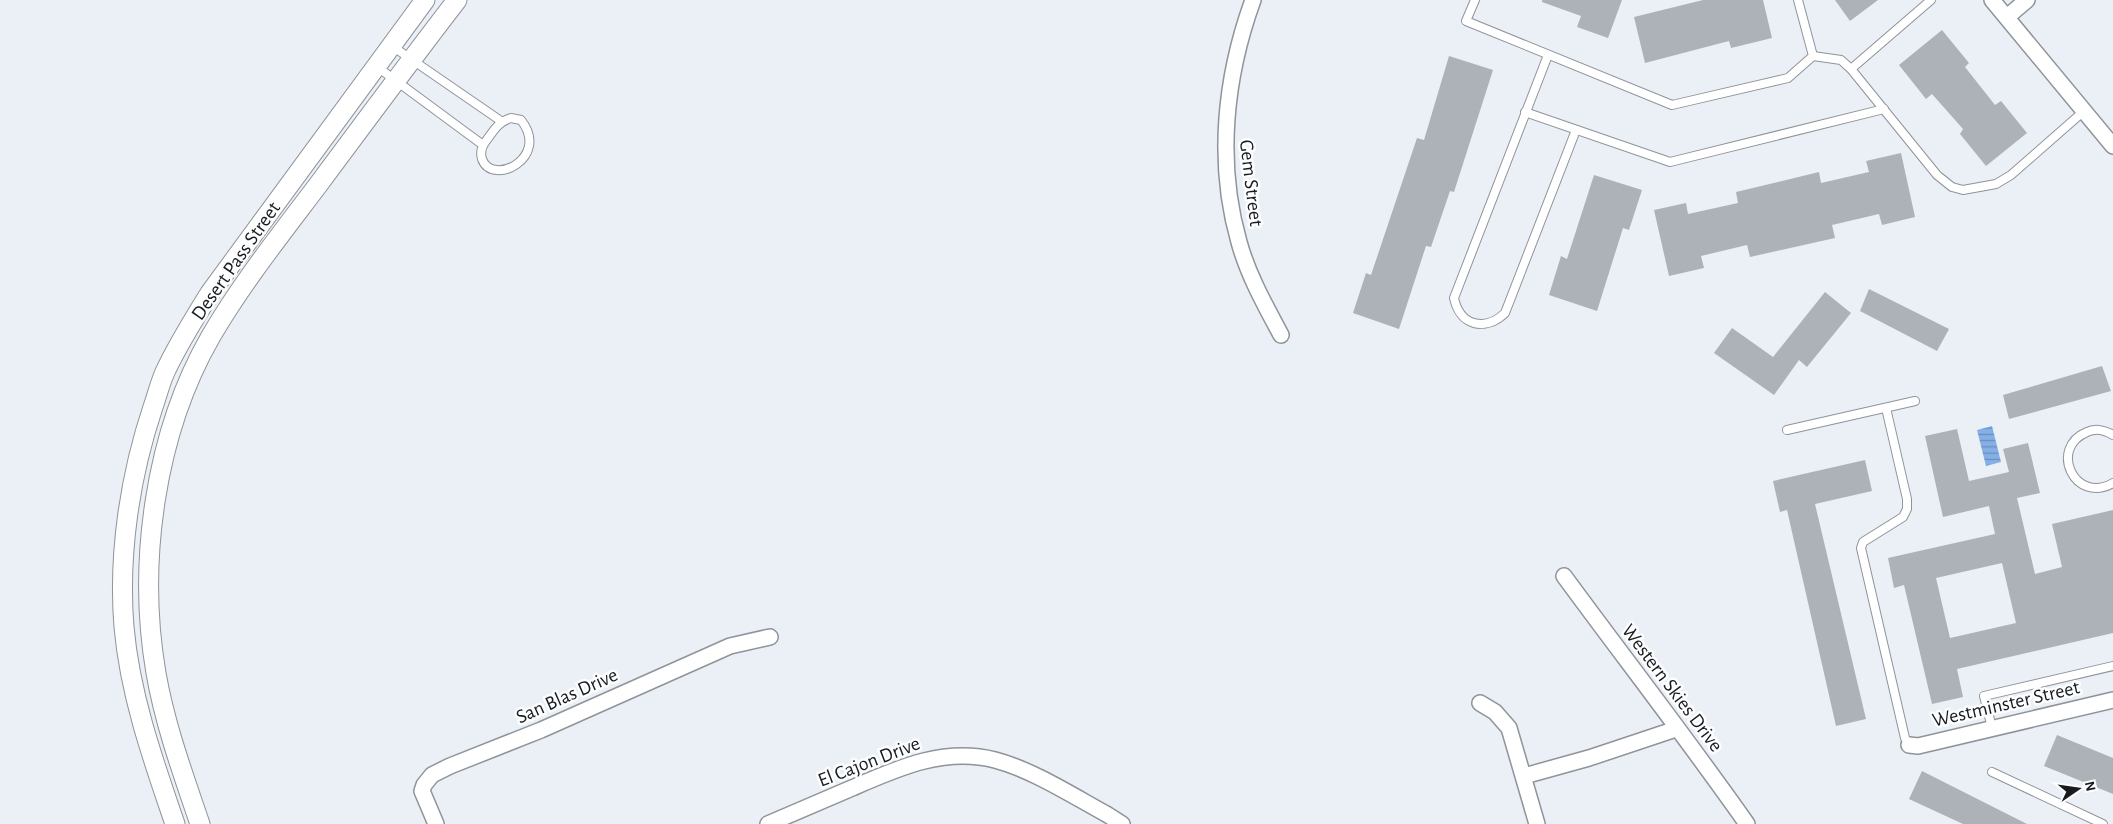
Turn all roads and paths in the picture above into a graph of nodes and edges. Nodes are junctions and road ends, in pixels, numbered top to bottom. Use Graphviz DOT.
graph roads {
  1 [pos="425,0"];
  2 [pos="457,0"];
  3 [pos="1253,0"];
  4 [pos="1474,0"];
  5 [pos="1798,0"];
  6 [pos="1931,0"];
  7 [pos="1992,0"];
  8 [pos="2027,0"];
  9 [pos="2007,17"];
  10 [pos="391,45"];
  11 [pos="1548,55"];
  12 [pos="1813,56"];
  13 [pos="412,59"];
  14 [pos="376,66"];
  15 [pos="1851,69"];
  16 [pos="395,81"];
  17 [pos="1884,109"];
  18 [pos="2084,111"];
  19 [pos="1526,112"];
  20 [pos="501,121"];
  21 [pos="1576,130"];
  22 [pos="483,145"];
  23 [pos="2113,146"];
  24 [pos="1281,335"];
  25 [pos="164,374"];
  26 [pos="189,383"];
  27 [pos="1915,401"];
  28 [pos="1886,408"];
  29 [pos="1786,430"];
  30 [pos="2113,435"];
  31 [pos="2113,483"];
  32 [pos="1564,576"];
  33 [pos="770,637"];
  34 [pos="2113,666"];
  35 [pos="2113,700"];
  36 [pos="1480,703"];
  37 [pos="1992,728"];
  38 [pos="1676,729"];
  39 [pos="1909,745"];
  40 [pos="1992,772"];
  41 [pos="1524,776"];
  42 [pos="175,824"];
  43 [pos="200,824"];
  44 [pos="436,824"];
  45 [pos="768,824"];
  46 [pos="1122,824"];
  47 [pos="1537,824"];
  48 [pos="1747,824"];
  49 [pos="2103,824"];
  1 -- 10 [label="street, Desert Pass Street"];
  2 -- 13 [label="street, Desert Pass Street"];
  3 -- 24 [label="street, Gem Street"];
  4 -- 11 [label="lane"];
  5 -- 12 [label="lane"];
  6 -- 15 [label="lane"];
  7 -- 9 [label="street"];
  8 -- 9 [label="street"];
  9 -- 18 [label="street"];
  10 -- 13 [label="lane"];
  10 -- 14 [label="street, Desert Pass Street"];
  11 -- 12 [label="lane"];
  11 -- 19 [label="lane"];
  12 -- 15 [label="lane"];
  13 -- 16 [label="street, Desert Pass Street"];
  13 -- 20 [label="lane"];
  14 -- 16 [label="lane"];
  14 -- 25 [label="street, Desert Pass Street"];
  15 -- 17 [label="lane"];
  16 -- 22 [label="lane"];
  16 -- 26 [label="street, Desert Pass Street"];
  17 -- 18 [label="lane"];
  17 -- 21 [label="lane"];
  18 -- 23 [label="street"];
  19 -- 21 [label="lane"];
  19 -- 21 [label="lane"];
  20 -- 22 [label="lane"];
  20 -- 22 [label="lane"];
  25 -- 26 [label="street"];
  25 -- 42 [label="street, Desert Pass Street"];
  26 -- 43 [label="street, Desert Pass Street"];
  27 -- 28 [label="lane"];
  28 -- 29 [label="lane"];
  28 -- 39 [label="lane"];
  30 -- 31 [label="lane"];
  32 -- 38 [label="street, Western Skies Drive"];
  33 -- 44 [label="street, San Blas Drive"];
  34 -- 37 [label="lane"];
  35 -- 37 [label="street, Westminster Street"];
  36 -- 41 [label="street"];
  37 -- 39 [label="street, Westminster Street"];
  38 -- 41 [label="street"];
  38 -- 48 [label="street, Western Skies Drive"];
  40 -- 49 [label="lane"];
  41 -- 47 [label="street"];
  45 -- 46 [label="street, El Cajon Drive"];
}
